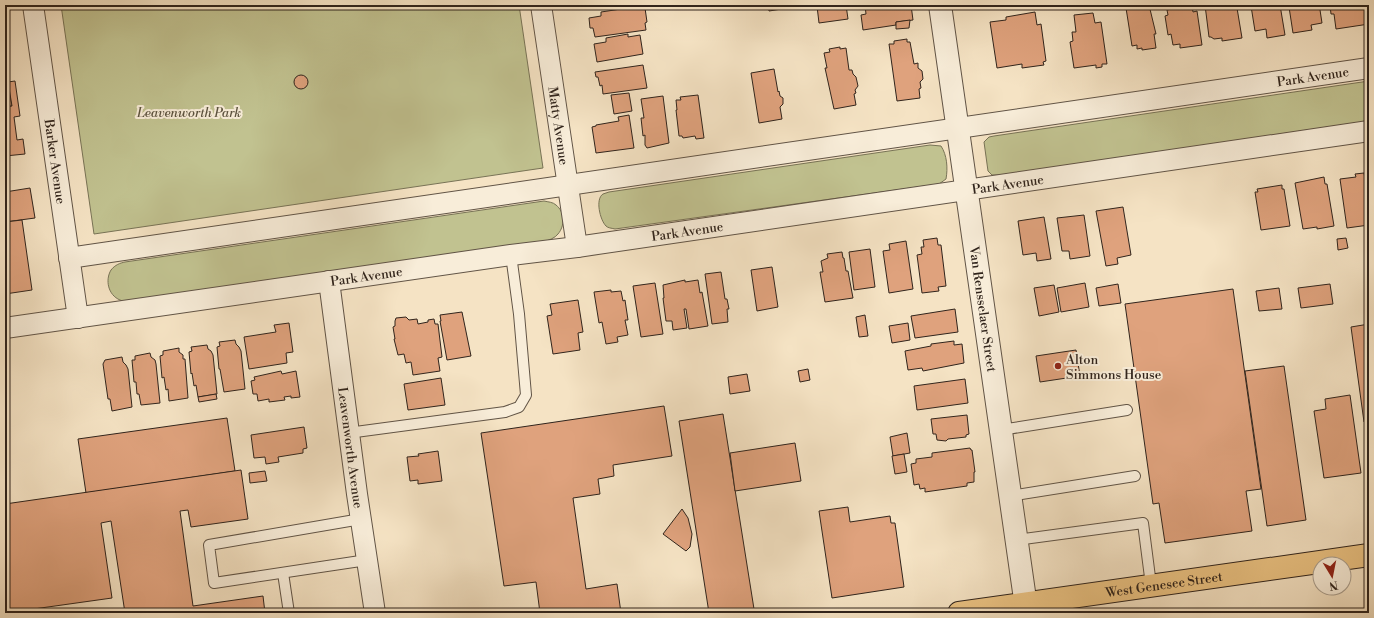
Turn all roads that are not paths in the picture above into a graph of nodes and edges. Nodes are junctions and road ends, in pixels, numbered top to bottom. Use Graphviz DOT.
graph roads {
  1 [pos="33,5"];
  2 [pos="541,5"];
  3 [pos="940,5"];
  4 [pos="1369,68"];
  5 [pos="958,128"];
  6 [pos="1369,131"];
  7 [pos="568,185"];
  8 [pos="967,190"];
  9 [pos="577,247"];
  10 [pos="511,255"];
  11 [pos="69,258"];
  12 [pos="329,282"];
  13 [pos="78,318"];
  14 [pos="5,328"];
  15 [pos="1127,410"];
  16 [pos="1001,430"];
  17 [pos="348,433"];
  18 [pos="1135,476"];
  19 [pos="1010,496"];
  20 [pos="361,519"];
  21 [pos="1016,540"];
  22 [pos="1369,555"];
  23 [pos="366,560"];
  24 [pos="283,573"];
  25 [pos="1151,585"];
  26 [pos="1026,608"];
  27 [pos="289,613"];
  28 [pos="375,613"];
  29 [pos="959,613"];
  1 -- 11 [label="street, Barker Avenue"];
  2 -- 7 [label="street, Matty Avenue"];
  3 -- 5 [label="street, Van Rensselaer Street"];
  4 -- 5 [label="street, Park Avenue"];
  5 -- 7 [label="street, Park Avenue"];
  5 -- 8 [label="street, Van Rensselaer Street"];
  6 -- 8 [label="street, Park Avenue"];
  7 -- 9 [label="street, Matty Avenue"];
  7 -- 11 [label="street, Park Avenue"];
  8 -- 9 [label="street, Park Avenue"];
  8 -- 16 [label="street, Van Rensselaer Street"];
  9 -- 10 [label="street, Park Avenue"];
  10 -- 12 [label="street, Park Avenue"];
  10 -- 17 [label="lane"];
  11 -- 13 [label="street, Barker Avenue"];
  12 -- 13 [label="street, Park Avenue"];
  12 -- 17 [label="street, Leavenworth Avenue"];
  13 -- 14 [label="street, Park Avenue"];
  15 -- 16 [label="lane"];
  16 -- 19 [label="street, Van Rensselaer Street"];
  17 -- 20 [label="street, Leavenworth Avenue"];
  18 -- 19 [label="lane"];
  19 -- 21 [label="street, Van Rensselaer Street"];
  20 -- 23 [label="street, Leavenworth Avenue"];
  20 -- 24 [label="lane"];
  21 -- 25 [label="lane"];
  21 -- 26 [label="street, Van Rensselaer Street"];
  22 -- 25 [label="main road, West Genesee Street"];
  23 -- 24 [label="lane"];
  23 -- 28 [label="street, Leavenworth Avenue"];
  24 -- 27 [label="lane"];
  25 -- 26 [label="main road, West Genesee Street"];
  26 -- 29 [label="main road, West Genesee Street"];
}
